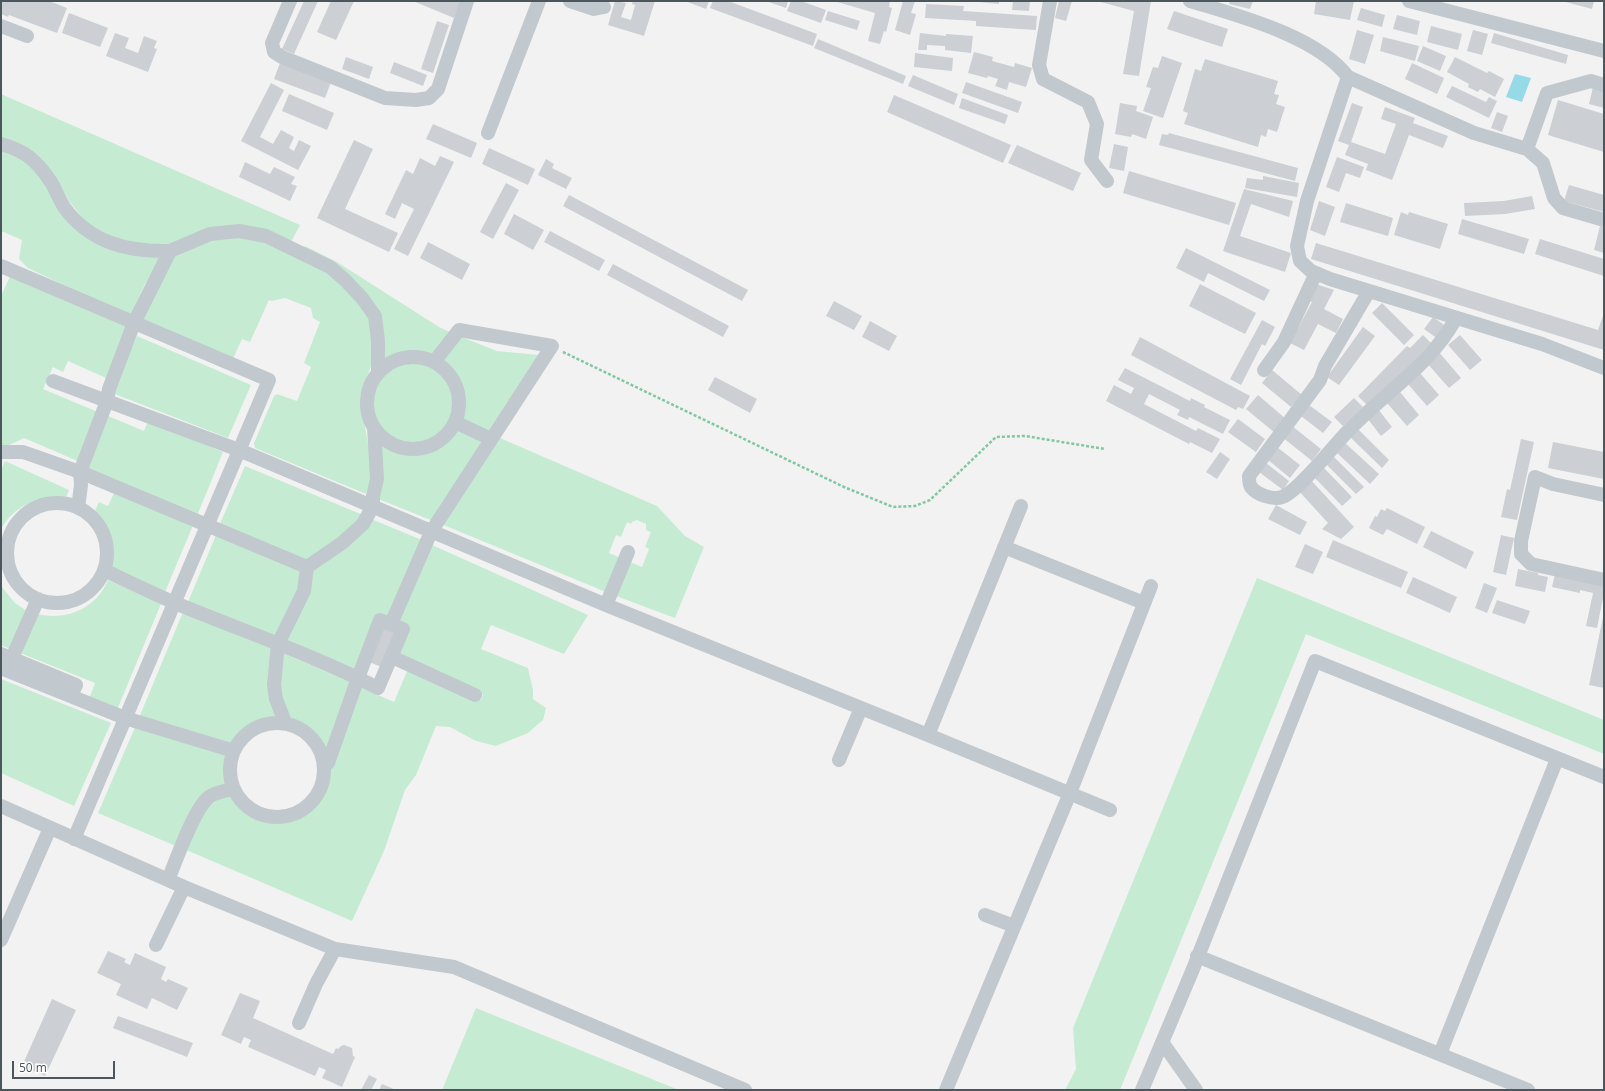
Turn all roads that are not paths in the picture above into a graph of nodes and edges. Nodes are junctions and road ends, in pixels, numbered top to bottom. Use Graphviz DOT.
graph roads {
  1 [pos="290,1"];
  2 [pos="467,1"];
  3 [pos="539,1"];
  4 [pos="570,1"];
  5 [pos="1050,1"];
  6 [pos="1190,1"];
  7 [pos="1409,1"];
  8 [pos="604,7"];
  9 [pos="1,26"];
  10 [pos="27,36"];
  11 [pos="1604,51"];
  12 [pos="1348,78"];
  13 [pos="1604,85"];
  14 [pos="488,133"];
  15 [pos="1,144"];
  16 [pos="1527,148"];
  17 [pos="1107,181"];
  18 [pos="1604,220"];
  19 [pos="170,251"];
  20 [pos="1,266"];
  21 [pos="1316,273"];
  22 [pos="1369,291"];
  23 [pos="1456,318"];
  24 [pos="134,323"];
  25 [pos="434,362"];
  26 [pos="1604,368"];
  27 [pos="1264,370"];
  28 [pos="378,371"];
  29 [pos="53,381"];
  30 [pos="107,401"];
  31 [pos="455,422"];
  32 [pos="374,427"];
  33 [pos="491,439"];
  34 [pos="240,450"];
  35 [pos="2,454"];
  36 [pos="80,472"];
  37 [pos="1604,495"];
  38 [pos="373,506"];
  39 [pos="1020,506"];
  40 [pos="78,508"];
  41 [pos="208,525"];
  42 [pos="431,532"];
  43 [pos="1004,547"];
  44 [pos="628,552"];
  45 [pos="307,567"];
  46 [pos="5,569"];
  47 [pos="106,571"];
  48 [pos="1604,580"];
  49 [pos="1151,586"];
  50 [pos="38,599"];
  51 [pos="175,603"];
  52 [pos="1144,603"];
  53 [pos="606,605"];
  54 [pos="391,624"];
  55 [pos="278,644"];
  56 [pos="6,656"];
  57 [pos="392,657"];
  58 [pos="1,668"];
  59 [pos="358,678"];
  60 [pos="475,695"];
  61 [pos="71,696"];
  62 [pos="861,708"];
  63 [pos="125,718"];
  64 [pos="285,722"];
  65 [pos="928,735"];
  66 [pos="234,751"];
  67 [pos="1557,759"];
  68 [pos="840,760"];
  69 [pos="325,764"];
  70 [pos="1604,777"];
  71 [pos="233,789"];
  72 [pos="1070,793"];
  73 [pos="1,806"];
  74 [pos="1110,810"];
  75 [pos="50,828"];
  76 [pos="74,839"];
  77 [pos="168,880"];
  78 [pos="184,887"];
  79 [pos="985,915"];
  80 [pos="1014,926"];
  81 [pos="2,933"];
  82 [pos="156,945"];
  83 [pos="335,949"];
  84 [pos="1197,956"];
  85 [pos="299,1023"];
  86 [pos="1162,1042"];
  87 [pos="1440,1054"];
  88 [pos="745,1090"];
  89 [pos="946,1090"];
  90 [pos="1142,1090"];
  91 [pos="1196,1090"];
  92 [pos="1528,1090"];
  1 -- 2 [label="street"];
  3 -- 14 [label="street"];
  4 -- 8 [label="street"];
  5 -- 17 [label="street"];
  6 -- 12 [label="street"];
  7 -- 11 [label="street"];
  9 -- 10 [label="street"];
  12 -- 16 [label="street"];
  12 -- 21 [label="street"];
  13 -- 16 [label="street"];
  15 -- 19 [label="street"];
  16 -- 18 [label="street"];
  19 -- 24 [label="street"];
  19 -- 28 [label="street"];
  20 -- 24 [label="street"];
  21 -- 22 [label="street"];
  21 -- 27 [label="street"];
  22 -- 23 [label="street"];
  22 -- 23 [label="street"];
  23 -- 26 [label="street"];
  24 -- 30 [label="street"];
  24 -- 34 [label="street"];
  25 -- 28 [label="street"];
  25 -- 31 [label="street"];
  25 -- 33 [label="street"];
  28 -- 32 [label="street"];
  29 -- 30 [label="street"];
  30 -- 34 [label="street"];
  30 -- 36 [label="street"];
  31 -- 32 [label="street"];
  31 -- 33 [label="street"];
  32 -- 38 [label="street"];
  33 -- 42 [label="street"];
  34 -- 38 [label="street"];
  34 -- 41 [label="street"];
  35 -- 36 [label="street"];
  36 -- 40 [label="street"];
  36 -- 41 [label="street"];
  37 -- 48 [label="street"];
  38 -- 42 [label="street"];
  38 -- 45 [label="street"];
  39 -- 43 [label="street"];
  40 -- 46 [label="street"];
  40 -- 47 [label="street"];
  41 -- 45 [label="street"];
  41 -- 51 [label="street"];
  42 -- 53 [label="street"];
  42 -- 54 [label="street"];
  43 -- 52 [label="street"];
  43 -- 65 [label="street"];
  44 -- 53 [label="street"];
  45 -- 55 [label="street"];
  46 -- 50 [label="street"];
  47 -- 50 [label="street"];
  47 -- 51 [label="street"];
  49 -- 52 [label="street"];
  50 -- 56 [label="street"];
  51 -- 55 [label="street"];
  51 -- 63 [label="street"];
  52 -- 72 [label="street"];
  53 -- 62 [label="street"];
  54 -- 57 [label="street"];
  54 -- 59 [label="street"];
  55 -- 59 [label="street"];
  55 -- 64 [label="street"];
  56 -- 61 [label="street"];
  57 -- 59 [label="street"];
  57 -- 60 [label="street"];
  58 -- 61 [label="street"];
  59 -- 69 [label="street"];
  61 -- 63 [label="street"];
  62 -- 65 [label="street"];
  62 -- 68 [label="street"];
  63 -- 66 [label="street"];
  63 -- 76 [label="street"];
  64 -- 66 [label="street"];
  64 -- 69 [label="street"];
  65 -- 72 [label="street"];
  66 -- 71 [label="street"];
  67 -- 70 [label="street"];
  67 -- 84 [label="street"];
  67 -- 87 [label="street"];
  69 -- 71 [label="street"];
  71 -- 77 [label="street"];
  72 -- 74 [label="street"];
  72 -- 80 [label="street"];
  73 -- 75 [label="street"];
  75 -- 76 [label="street"];
  75 -- 81 [label="street"];
  76 -- 77 [label="street"];
  77 -- 78 [label="street"];
  78 -- 82 [label="street"];
  78 -- 83 [label="street"];
  79 -- 80 [label="street"];
  80 -- 89 [label="street"];
  83 -- 85 [label="street"];
  83 -- 88 [label="street"];
  84 -- 86 [label="street"];
  84 -- 87 [label="street"];
  86 -- 90 [label="street"];
  86 -- 91 [label="street"];
  87 -- 92 [label="street"];
}
